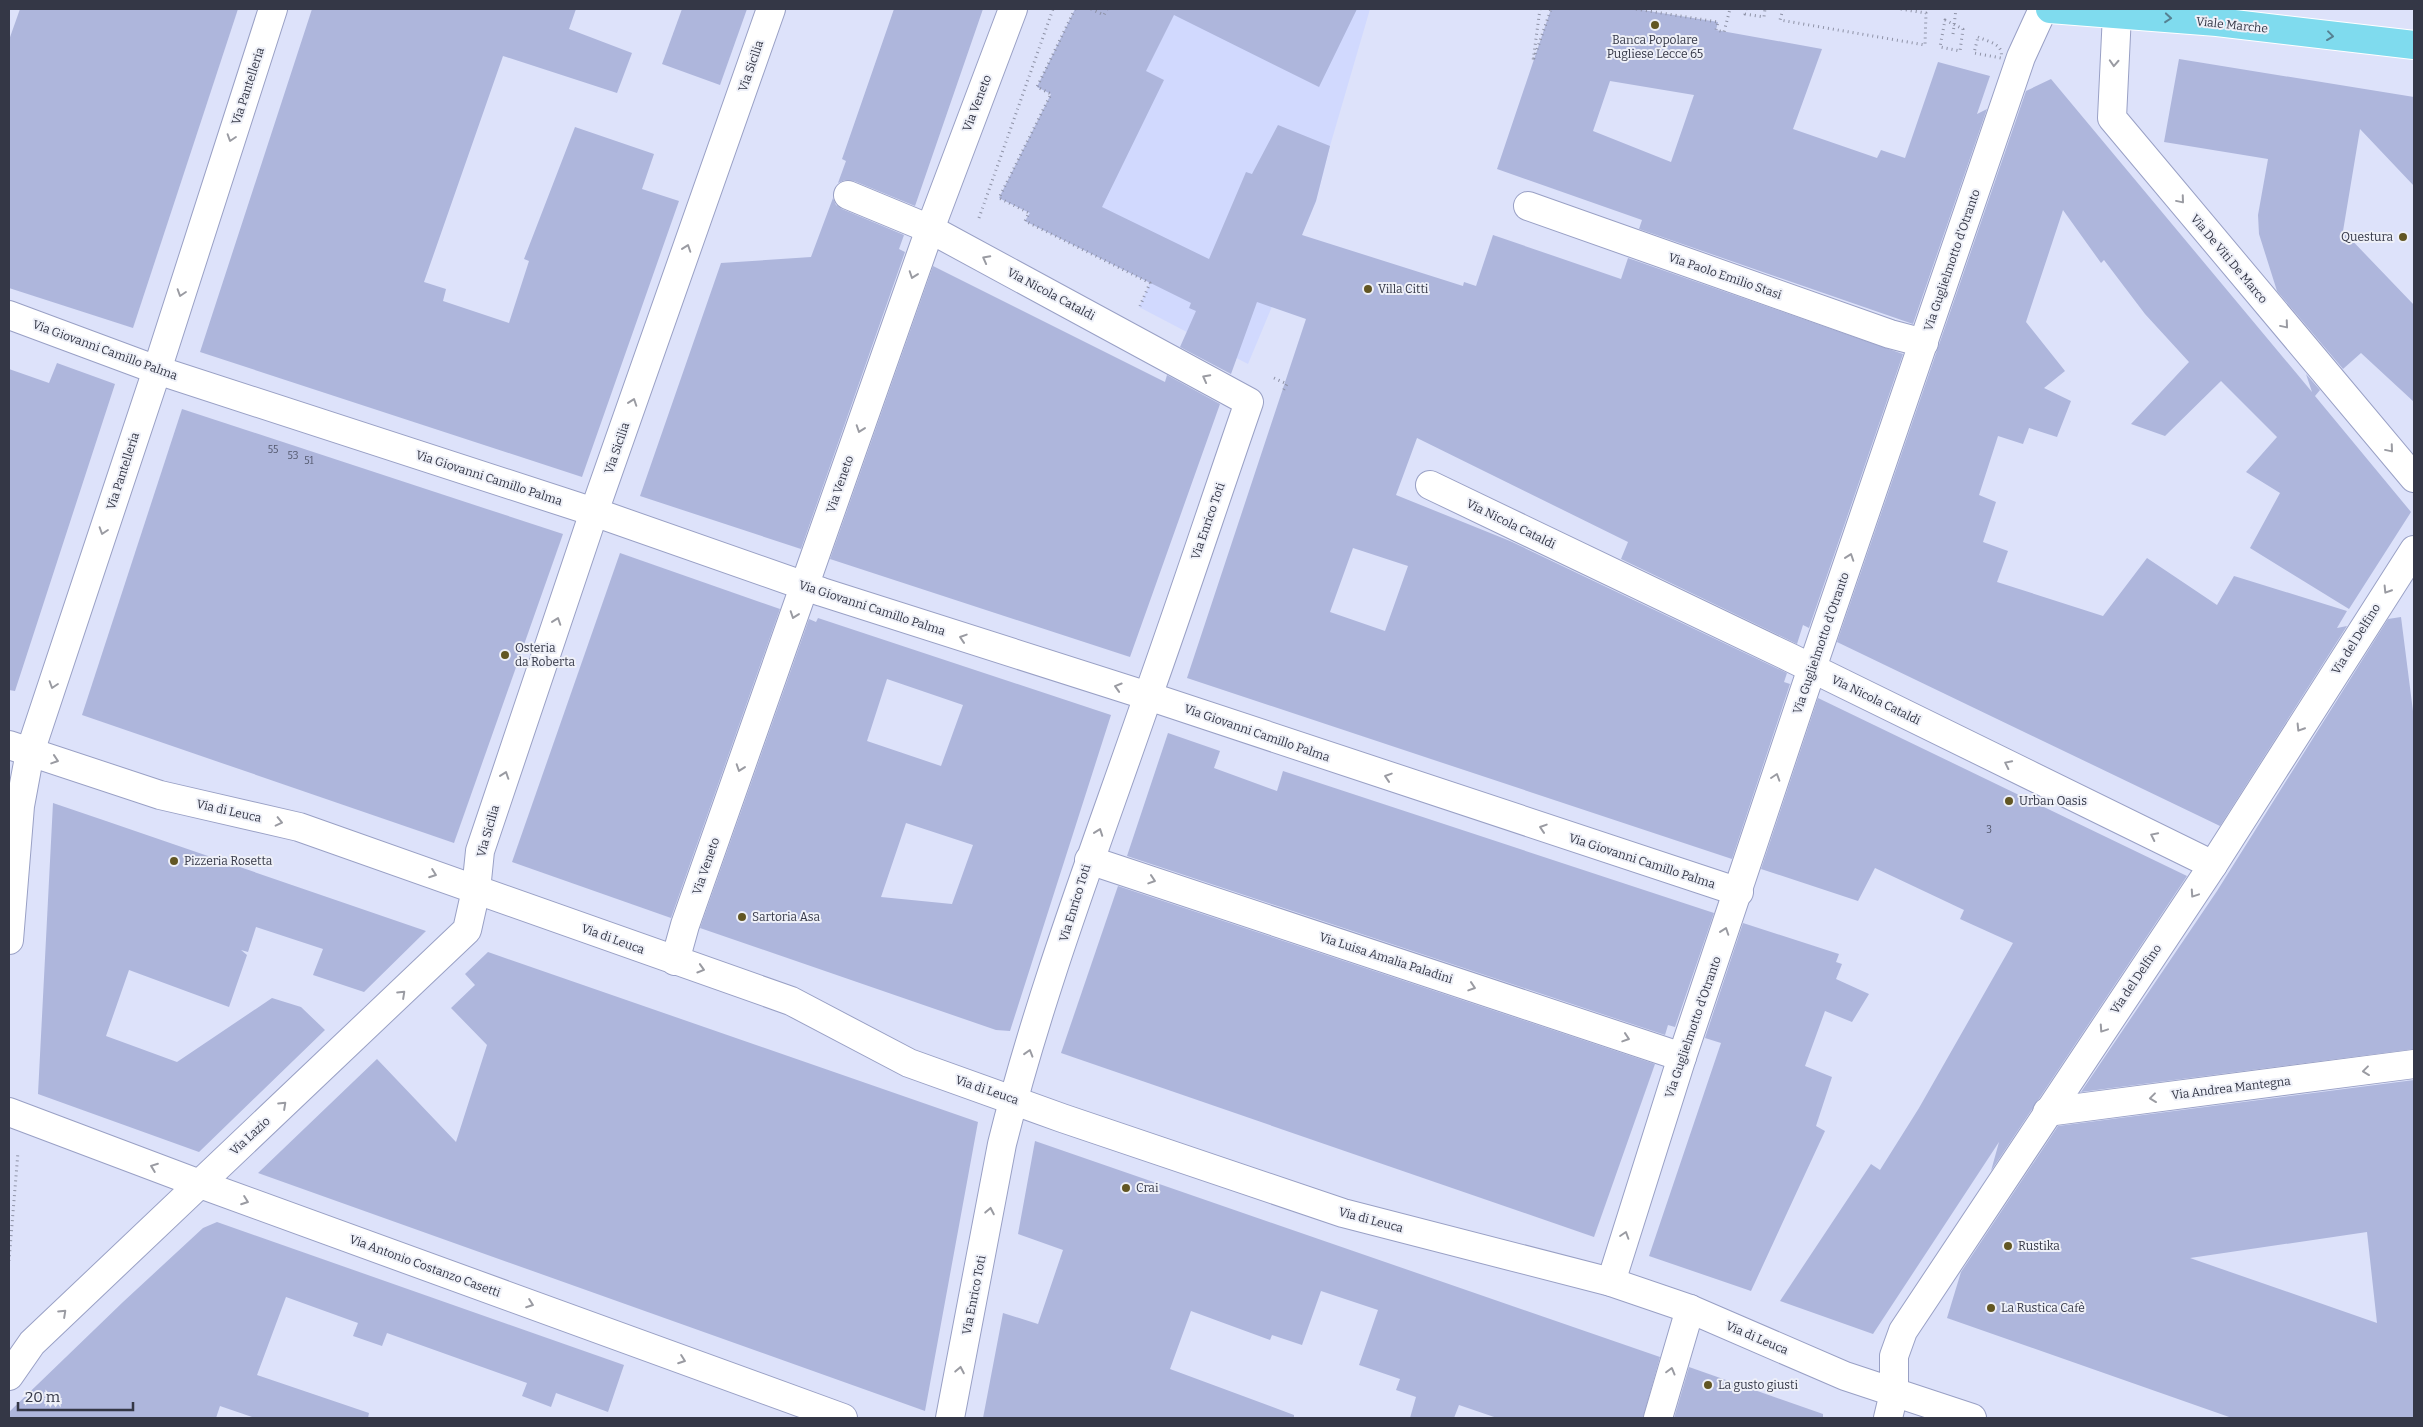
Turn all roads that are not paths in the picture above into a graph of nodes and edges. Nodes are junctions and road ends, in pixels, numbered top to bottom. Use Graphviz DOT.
graph roads {
  1 [pos="272,9"];
  2 [pos="771,9"];
  3 [pos="1013,9"];
  4 [pos="2043,9"];
  5 [pos="2050,9"];
  6 [pos="2117,14"];
  7 [pos="2414,45"];
  8 [pos="848,196"];
  9 [pos="1528,206"];
  10 [pos="930,229"];
  11 [pos="9,315"];
  12 [pos="1924,343"];
  13 [pos="157,370"];
  14 [pos="1249,402"];
  15 [pos="2414,478"];
  16 [pos="1430,485"];
  17 [pos="594,512"];
  18 [pos="2412,559"];
  19 [pos="804,586"];
  20 [pos="1812,668"];
  21 [pos="1148,696"];
  22 [pos="19,748"];
  23 [pos="1089,860"];
  24 [pos="2213,865"];
  25 [pos="476,890"];
  26 [pos="1739,892"];
  27 [pos="9,940"];
  28 [pos="675,961"];
  29 [pos="1682,1057"];
  30 [pos="2414,1064"];
  31 [pos="1014,1099"];
  32 [pos="9,1112"];
  33 [pos="2047,1112"];
  34 [pos="200,1184"];
  35 [pos="1611,1282"];
  36 [pos="1690,1309"];
  37 [pos="20,1340"];
  38 [pos="9,1376"];
  39 [pos="1891,1405"];
  40 [pos="843,1418"];
  41 [pos="950,1418"];
  42 [pos="1658,1418"];
  43 [pos="1972,1418"];
  1 -- 13 [label="street, Via Pantelleria, one-way"];
  17 -- 2 [label="street, Via Sicilia, one-way"];
  3 -- 10 [label="street, Via Veneto"];
  4 -- 12 [label="street, Via Guglielmotto d'Otranto"];
  5 -- 6 [label="main road, Viale Marche"];
  6 -- 7 [label="main road, Viale Marche, one-way"];
  6 -- 15 [label="street, Via De Viti De Marco, one-way"];
  8 -- 10 [label="street, Via Nicola Cataldi"];
  9 -- 12 [label="street, Via Paolo Emilio Stasi"];
  14 -- 10 [label="street, Via Nicola Cataldi, one-way"];
  10 -- 19 [label="street, Via Veneto, one-way"];
  11 -- 13 [label="street, Via Giovanni Camillo Palma"];
  20 -- 12 [label="street, Via Guglielmotto d'Otranto, one-way"];
  13 -- 17 [label="street, Via Giovanni Camillo Palma"];
  13 -- 22 [label="street, Via Pantelleria, one-way"];
  14 -- 21 [label="street, Via Enrico Toti"];
  16 -- 20 [label="street, Via Nicola Cataldi"];
  17 -- 19 [label="street, Via Giovanni Camillo Palma"];
  25 -- 17 [label="street, Via Sicilia, one-way"];
  18 -- 24 [label="street, Via del Delfino, one-way"];
  21 -- 19 [label="street, Via Giovanni Camillo Palma, one-way"];
  19 -- 28 [label="street, Via Veneto, one-way"];
  24 -- 20 [label="street, Via Nicola Cataldi, one-way"];
  26 -- 20 [label="street, Via Guglielmotto d'Otranto, one-way"];
  23 -- 21 [label="street, Via Enrico Toti, one-way"];
  26 -- 21 [label="street, Via Giovanni Camillo Palma, one-way"];
  22 -- 25 [label="street, Via di Leuca, one-way"];
  22 -- 27 [label="street, Via Pantelleria"];
  23 -- 29 [label="street, Via Luisa Amalia Paladini, one-way"];
  31 -- 23 [label="street, Via Enrico Toti, one-way"];
  24 -- 33 [label="street, Via del Delfino, one-way"];
  25 -- 28 [label="street, Via di Leuca"];
  34 -- 25 [label="street, Via Lazio, one-way"];
  29 -- 26 [label="street, Via Guglielmotto d'Otranto, one-way"];
  28 -- 31 [label="street, Via di Leuca, one-way"];
  35 -- 29 [label="street, Via Guglielmotto d'Otranto, one-way"];
  30 -- 33 [label="street, Via Andrea Mantegna, one-way"];
  31 -- 35 [label="street, Via di Leuca"];
  41 -- 31 [label="street, Via Enrico Toti, one-way"];
  34 -- 32 [label="street, Via Antonio Costanzo Casetti, one-way"];
  33 -- 39 [label="street, Via del Delfino"];
  37 -- 34 [label="street, Via Lazio, one-way"];
  34 -- 40 [label="street, Via Antonio Costanzo Casetti, one-way"];
  35 -- 36 [label="street, Via di Leuca"];
  36 -- 39 [label="street, Via di Leuca"];
  42 -- 36 [label="street, one-way"];
  37 -- 38 [label="street, Via Lazio"];
  39 -- 43 [label="street, Via di Leuca"];
}
